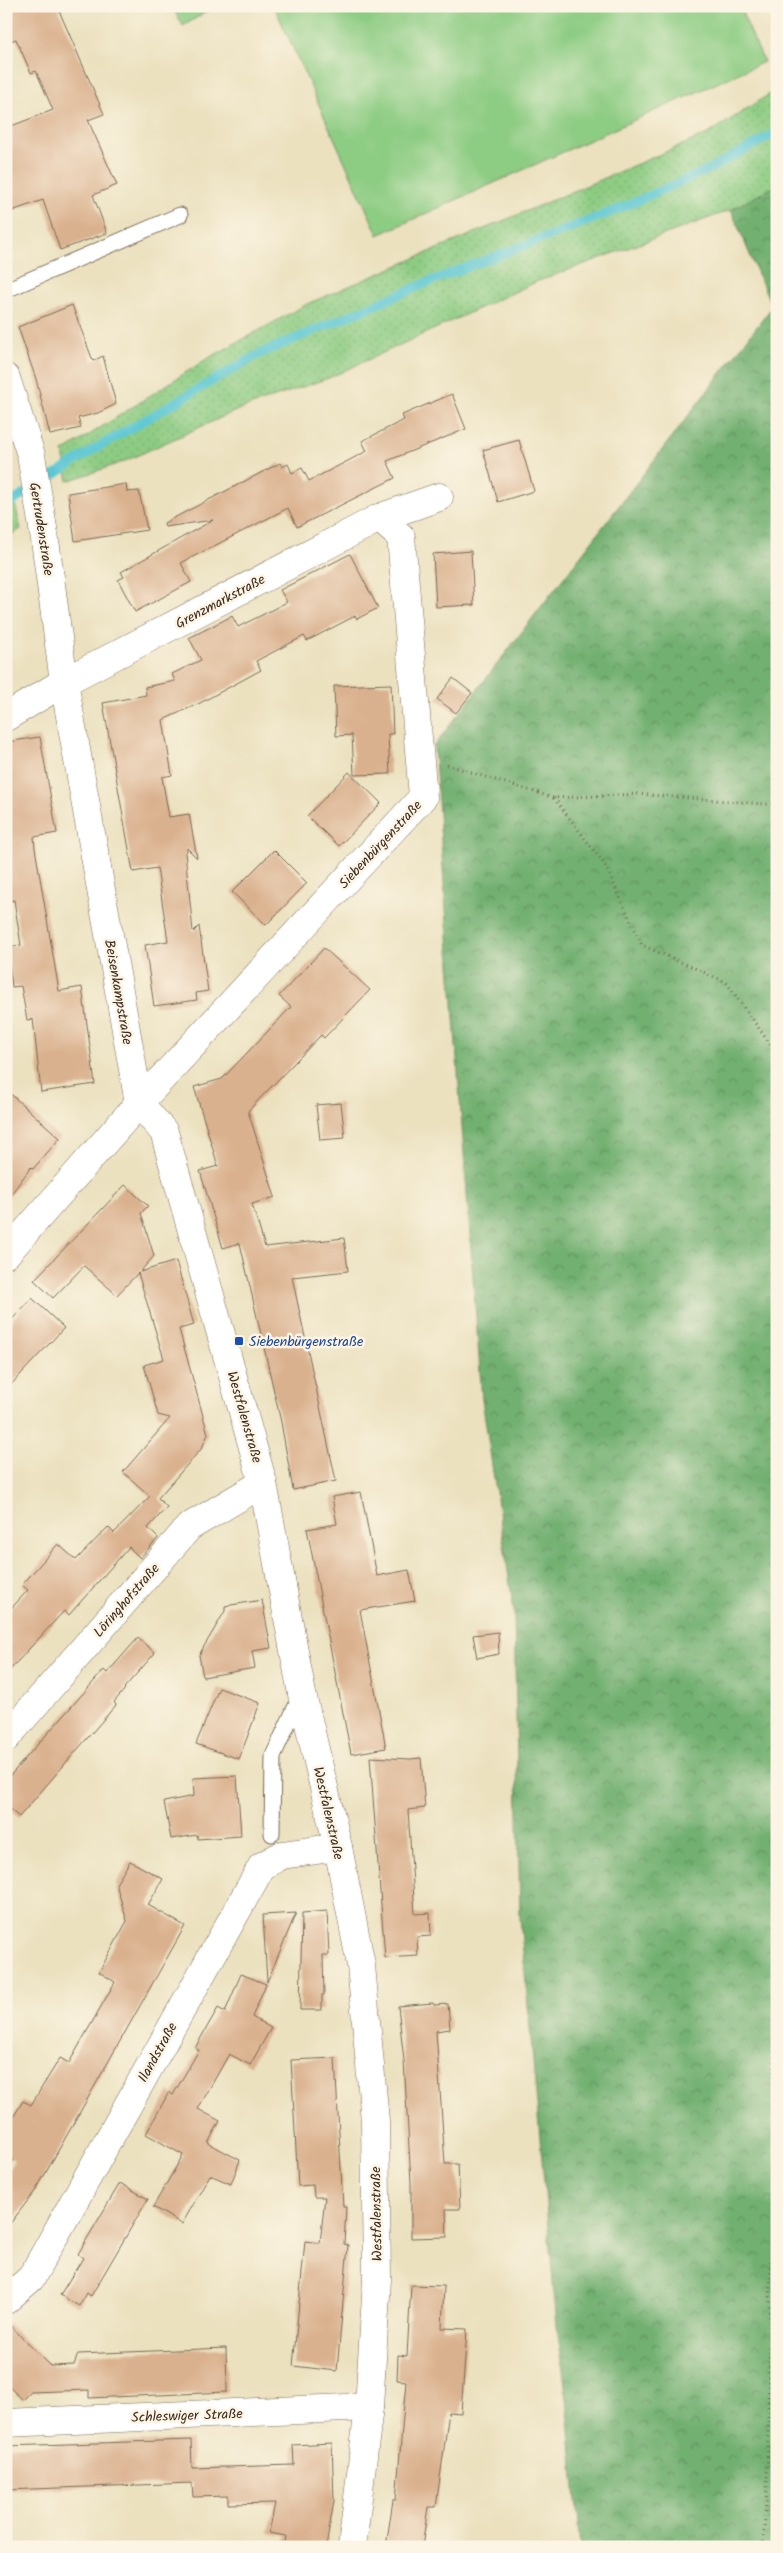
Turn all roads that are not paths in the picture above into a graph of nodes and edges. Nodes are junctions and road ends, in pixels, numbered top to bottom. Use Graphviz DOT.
graph roads {
  1 [pos="180,214"];
  2 [pos="6,290"];
  3 [pos="6,378"];
  4 [pos="439,497"];
  5 [pos="379,518"];
  6 [pos="64,682"];
  7 [pos="6,718"];
  8 [pos="139,1103"];
  9 [pos="6,1254"];
  10 [pos="263,1483"];
  11 [pos="302,1694"];
  12 [pos="6,1738"];
  13 [pos="272,1834"];
  14 [pos="338,1848"];
  15 [pos="6,2300"];
  16 [pos="369,2407"];
  17 [pos="6,2423"];
  18 [pos="352,2547"];
  1 -- 2 [label="lane"];
  3 -- 6 [label="street, Gertrudenstraße"];
  4 -- 5 [label="street, Grenzmarkstraße"];
  5 -- 6 [label="street, Grenzmarkstraße"];
  5 -- 8 [label="street, Siebenbürgenstraße"];
  6 -- 7 [label="street, Grenzmarkstraße"];
  6 -- 8 [label="street, Beisenkampstraße"];
  8 -- 9 [label="street"];
  8 -- 10 [label="street, Westfalenstraße"];
  10 -- 11 [label="street, Westfalenstraße"];
  10 -- 12 [label="street, Löringhofstraße"];
  11 -- 13 [label="lane"];
  11 -- 14 [label="street, Westfalenstraße"];
  14 -- 15 [label="street, Ilandstraße"];
  14 -- 16 [label="street, Westfalenstraße"];
  16 -- 17 [label="street, Schleswiger Straße"];
  16 -- 18 [label="street, Westfalenstraße"];
}
